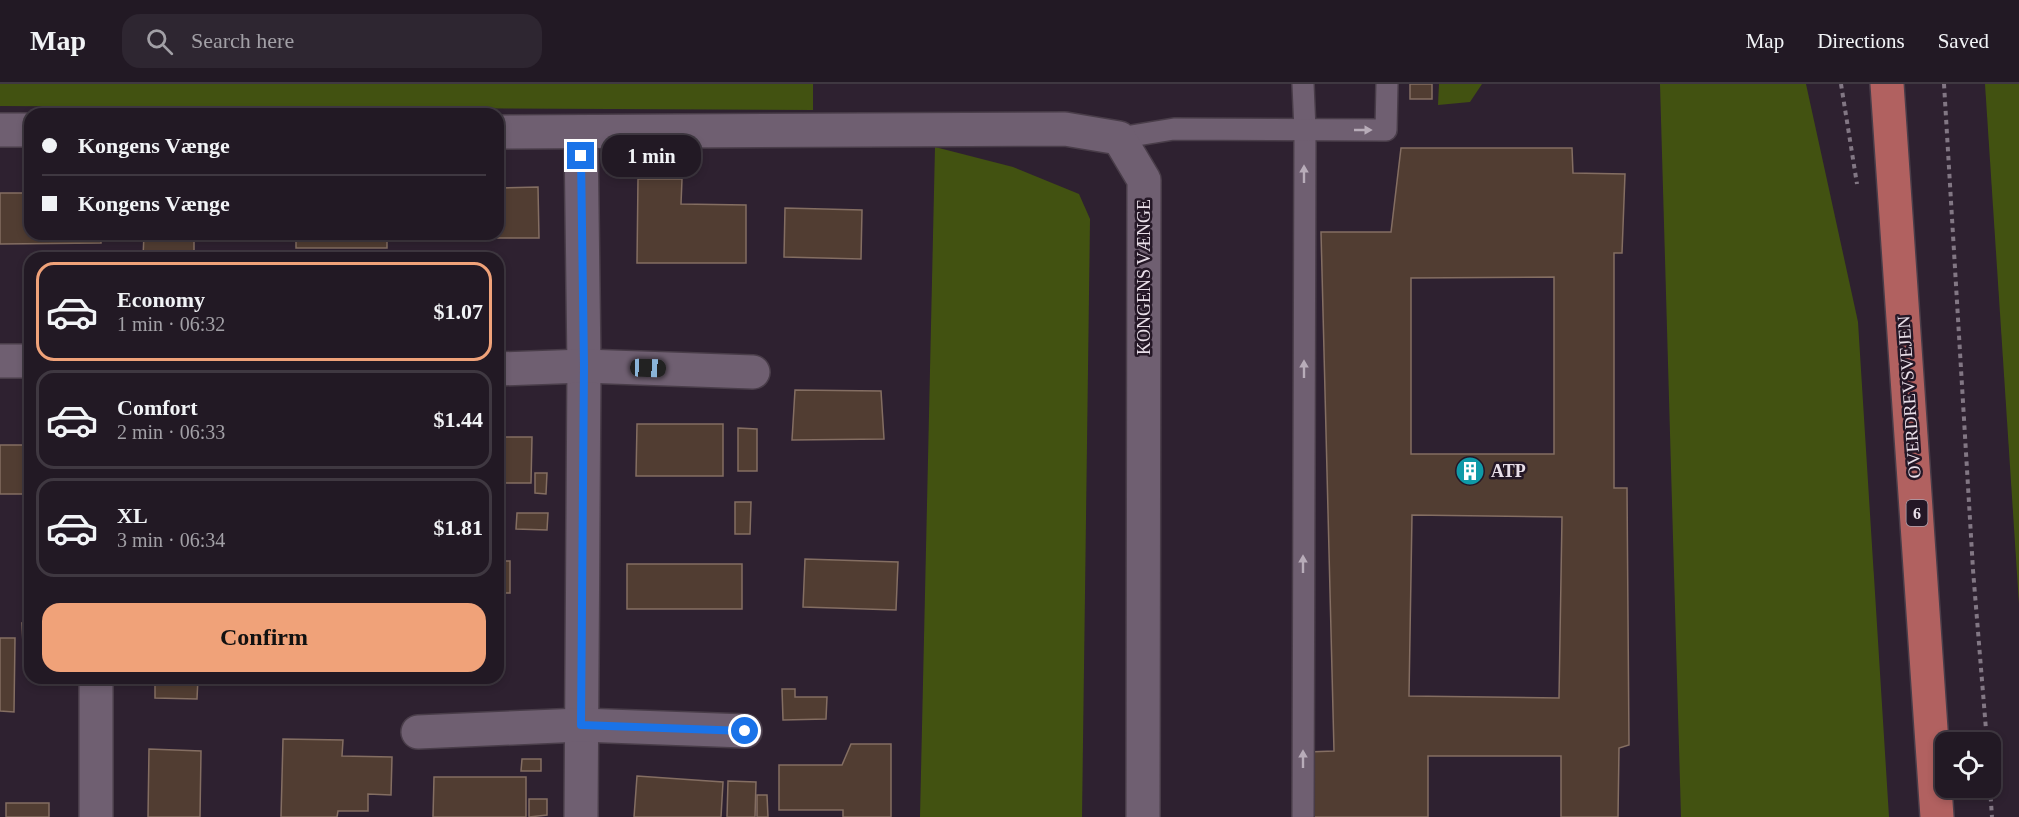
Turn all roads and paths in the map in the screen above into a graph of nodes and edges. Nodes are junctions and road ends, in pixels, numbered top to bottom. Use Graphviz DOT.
graph roads {
  1 [pos="1302,84"];
  2 [pos="1387,84"];
  3 [pos="1887,84"];
  4 [pos="1944,84"];
  5 [pos="0,130"];
  6 [pos="24,130"];
  7 [pos="1305,130"];
  8 [pos="504,132"];
  9 [pos="581,132"];
  10 [pos="1119,138"];
  11 [pos="0,361"];
  12 [pos="24,361"];
  13 [pos="584,366"];
  14 [pos="504,369"];
  15 [pos="753,372"];
  16 [pos="96,684"];
  17 [pos="581,725"];
  18 [pos="745,731"];
  19 [pos="418,732"];
  20 [pos="1986,732"];
  21 [pos="1991,798"];
  22 [pos="96,817"];
  23 [pos="581,817"];
  24 [pos="1143,817"];
  25 [pos="1303,817"];
  26 [pos="1937,817"];
  27 [pos="1992,817"];
  1 -- 7 [label="lane"];
  7 -- 2 [label="lane, one-way"];
  3 -- 26 [label="main road, OVERDREVSVEJEN / 6"];
  4 -- 20 [label="path"];
  5 -- 6 [label="street"];
  7 -- 10 [label="lane"];
  25 -- 7 [label="lane, one-way"];
  8 -- 9 [label="street"];
  9 -- 10 [label="street"];
  9 -- 13 [label="street"];
  10 -- 24 [label="street, KONGENS VÆNGE"];
  11 -- 12 [label="street"];
  13 -- 14 [label="street"];
  13 -- 15 [label="street"];
  13 -- 17 [label="street"];
  16 -- 22 [label="street"];
  17 -- 18 [label="street"];
  17 -- 19 [label="street"];
  17 -- 23 [label="street"];
  21 -- 27 [label="path"];
}
